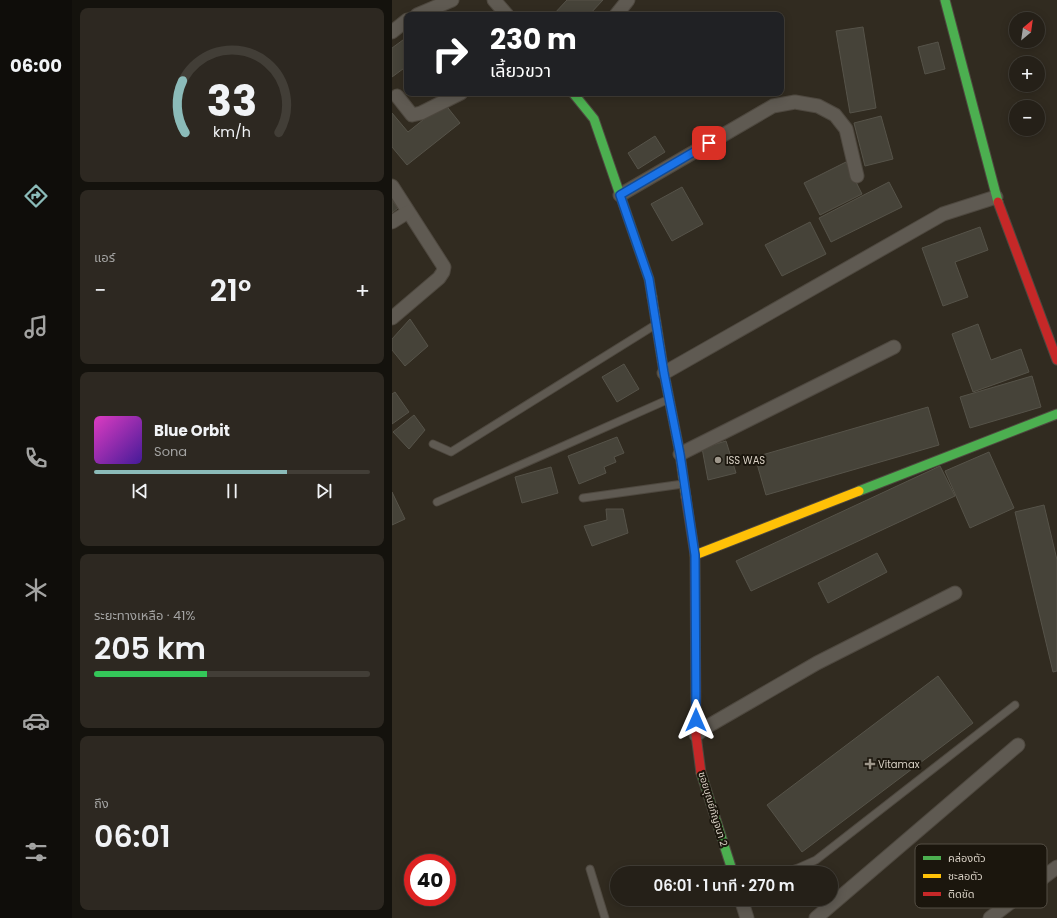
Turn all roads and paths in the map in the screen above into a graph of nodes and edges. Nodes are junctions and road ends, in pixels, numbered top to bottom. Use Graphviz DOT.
graph roads {
  1 [pos="452,0"];
  2 [pos="494,0"];
  3 [pos="628,0"];
  4 [pos="945,0"];
  5 [pos="424,12"];
  6 [pos="504,12"];
  7 [pos="618,12"];
  8 [pos="404,22"];
  9 [pos="392,32"];
  10 [pos="397,96"];
  11 [pos="455,96"];
  12 [pos="575,96"];
  13 [pos="857,176"];
  14 [pos="392,186"];
  15 [pos="620,195"];
  16 [pos="996,197"];
  17 [pos="408,212"];
  18 [pos="392,222"];
  19 [pos="392,318"];
  20 [pos="657,324"];
  21 [pos="894,347"];
  22 [pos="1057,360"];
  23 [pos="664,373"];
  24 [pos="669,399"];
  25 [pos="1057,414"];
  26 [pos="433,444"];
  27 [pos="680,454"];
  28 [pos="684,484"];
  29 [pos="583,498"];
  30 [pos="437,502"];
  31 [pos="695,555"];
  32 [pos="955,593"];
  33 [pos="1015,705"];
  34 [pos="696,734"];
  35 [pos="1018,745"];
  36 [pos="731,866"];
  37 [pos="802,866"];
  38 [pos="1057,867"];
  39 [pos="590,869"];
  40 [pos="1047,875"];
  41 [pos="743,906"];
  42 [pos="1003,908"];
  43 [pos="605,918"];
  44 [pos="747,918"];
  45 [pos="816,918"];
  46 [pos="990,918"];
  1 -- 5 [label="street"];
  2 -- 6 [label="street"];
  3 -- 7 [label="street"];
  4 -- 16 [label="street"];
  8 -- 9 [label="street"];
  10 -- 11 [label="street"];
  12 -- 15 [label="street, ซอยบุณย์กัญจนา 2"];
  13 -- 15 [label="street"];
  14 -- 17 [label="street"];
  15 -- 20 [label="street, ซอยบุณย์กัญจนา 2"];
  16 -- 22 [label="street"];
  16 -- 23 [label="street"];
  17 -- 18 [label="street"];
  17 -- 19 [label="street"];
  20 -- 23 [label="street, ซอยบุณย์กัญจนา 2"];
  20 -- 26 [label="lane"];
  21 -- 27 [label="street"];
  23 -- 24 [label="street, ซอยบุณย์กัญจนา 2"];
  24 -- 27 [label="street, ซอยบุณย์กัญจนา 2"];
  24 -- 30 [label="lane"];
  25 -- 31 [label="street"];
  27 -- 28 [label="street, ซอยบุณย์กัญจนา 2"];
  28 -- 29 [label="lane"];
  28 -- 31 [label="street, ซอยบุณย์กัญจนา 2"];
  31 -- 34 [label="street, ซอยบุณย์กัญจนา 2"];
  32 -- 34 [label="street"];
  33 -- 37 [label="lane"];
  34 -- 36 [label="street, ซอยบุณย์กัญจนา 2"];
  35 -- 45 [label="street"];
  38 -- 40 [label="street"];
  39 -- 43 [label="lane"];
  41 -- 44 [label="street"];
  42 -- 46 [label="street"];
}
